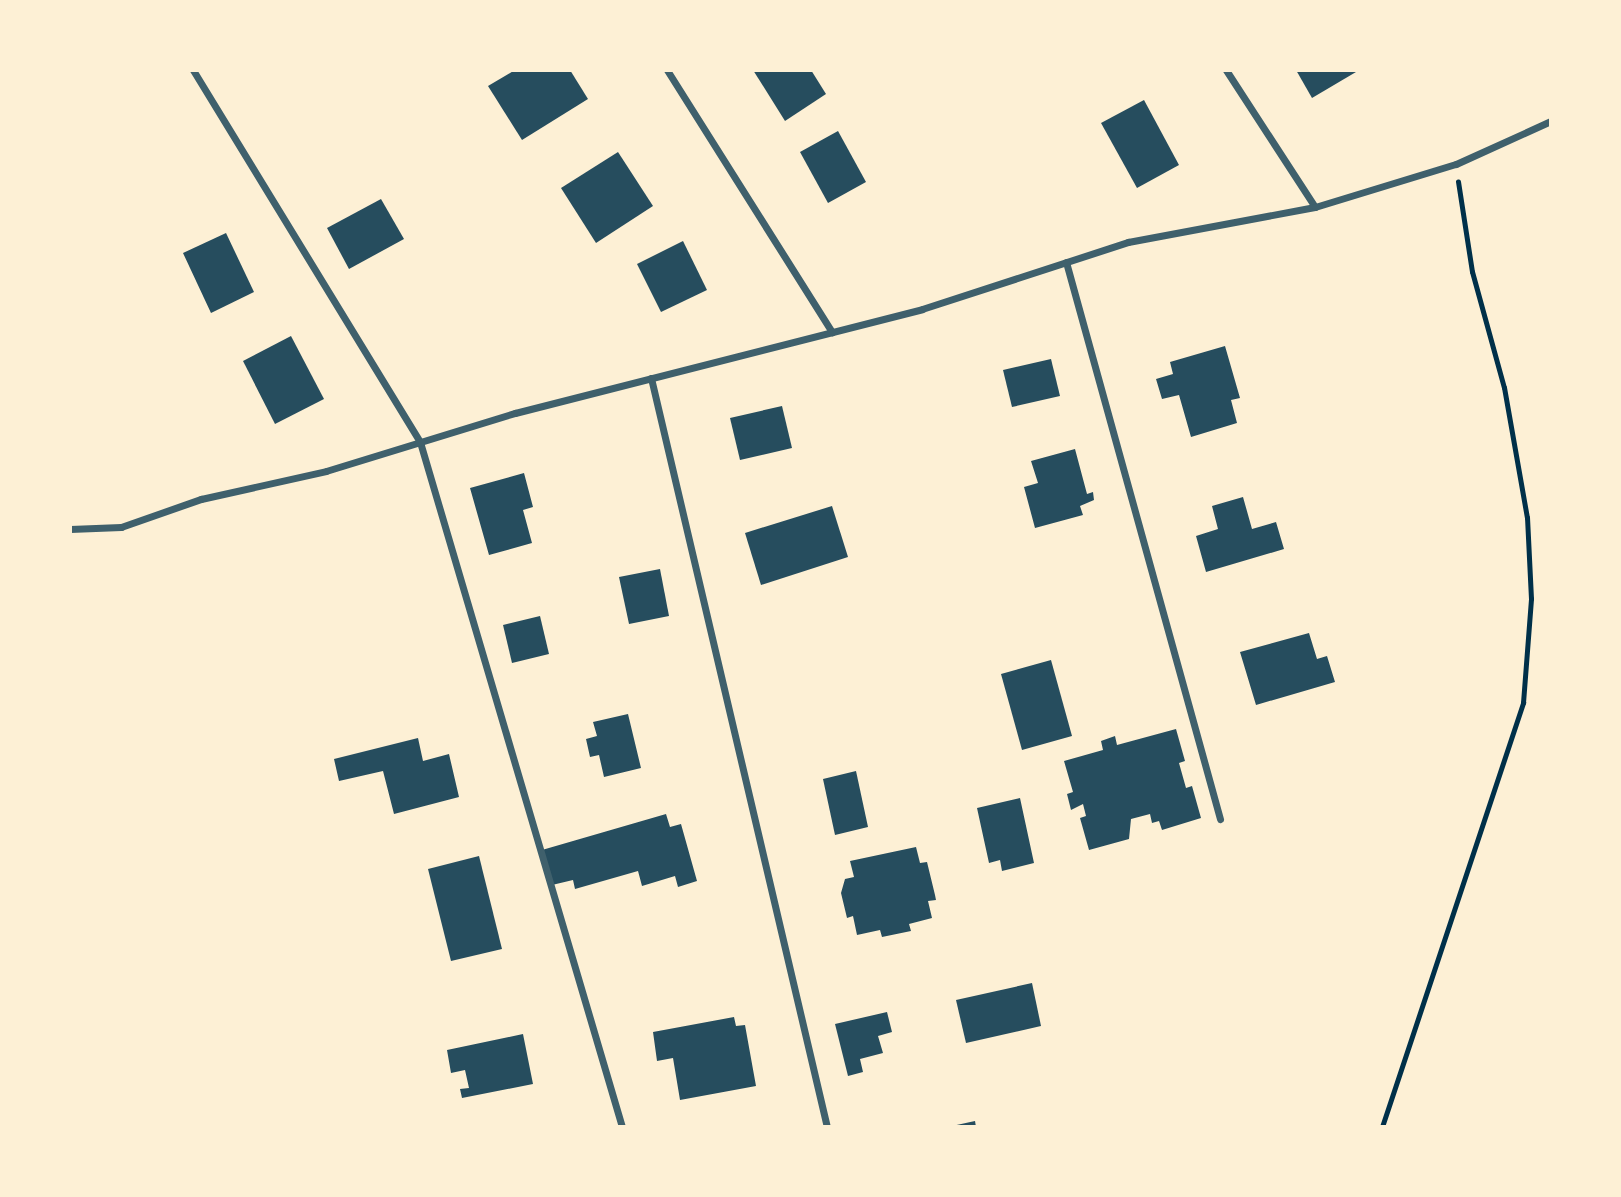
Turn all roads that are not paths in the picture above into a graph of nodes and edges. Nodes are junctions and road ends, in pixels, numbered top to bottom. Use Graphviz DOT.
graph roads {
  1 [pos="192,70"];
  2 [pos="667,70"];
  3 [pos="1226,70"];
  4 [pos="1551,121"];
  5 [pos="1315,207"];
  6 [pos="1066,262"];
  7 [pos="832,332"];
  8 [pos="650,378"];
  9 [pos="420,442"];
  10 [pos="70,529"];
  11 [pos="1220,819"];
  12 [pos="622,1127"];
  13 [pos="827,1127"];
  1 -- 9 [label="street"];
  2 -- 7 [label="street"];
  3 -- 5 [label="street"];
  4 -- 5 [label="street"];
  5 -- 6 [label="street"];
  6 -- 7 [label="street"];
  6 -- 11 [label="street"];
  7 -- 8 [label="street"];
  8 -- 9 [label="street"];
  8 -- 13 [label="street"];
  9 -- 10 [label="street"];
  9 -- 12 [label="street"];
}
